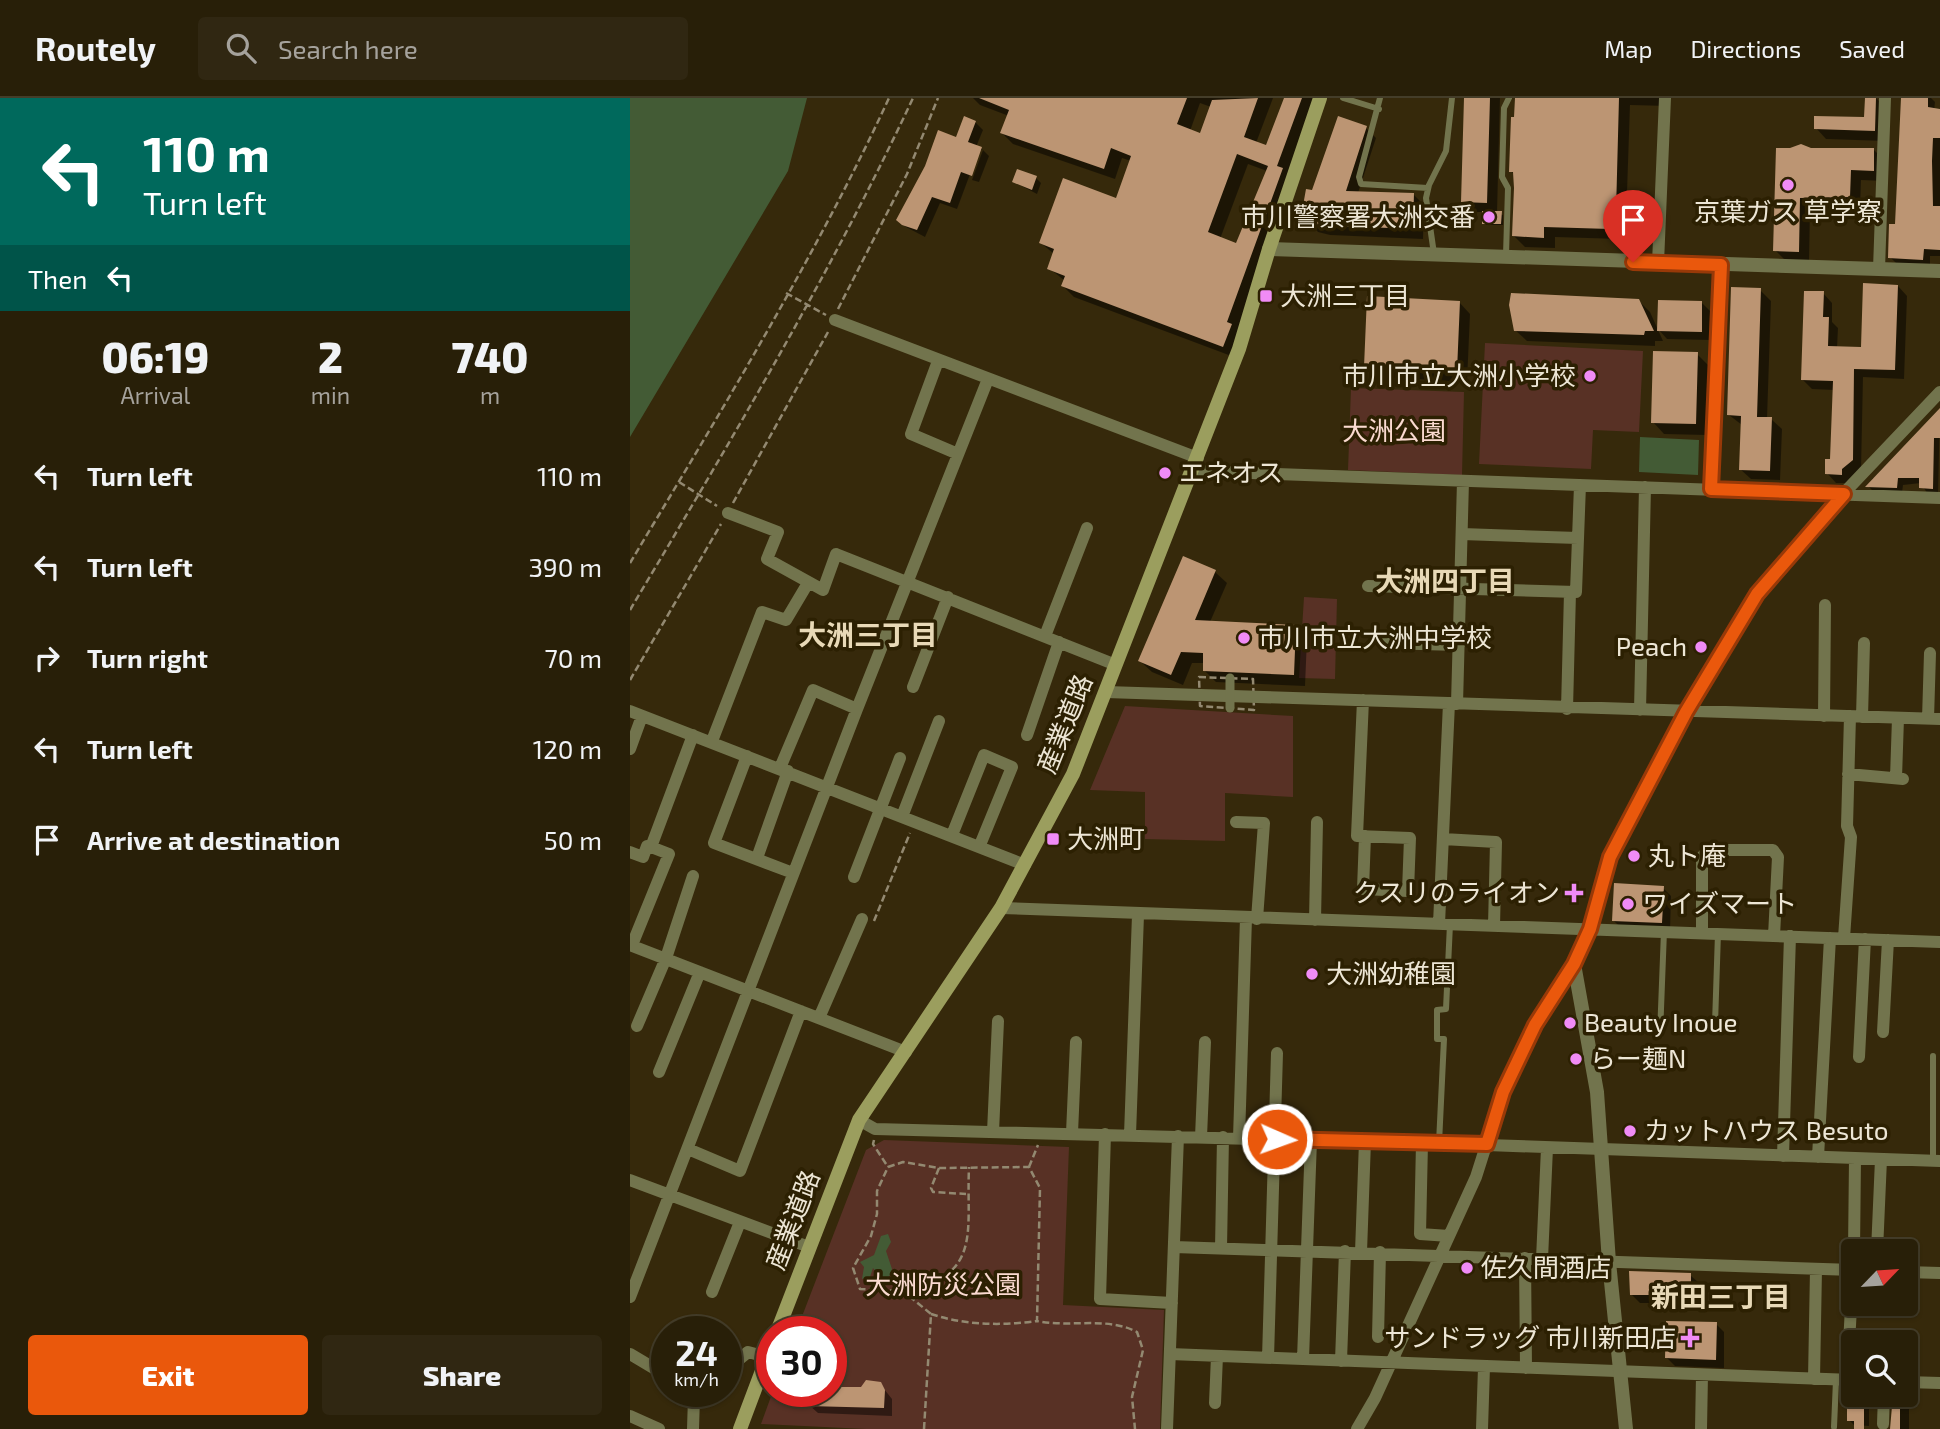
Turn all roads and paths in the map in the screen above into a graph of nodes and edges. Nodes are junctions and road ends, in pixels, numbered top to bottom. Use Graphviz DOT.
graph roads {
  1 [pos="889,98"];
  2 [pos="913,98"];
  3 [pos="938,98"];
  4 [pos="1320,98"];
  5 [pos="1343,98"];
  6 [pos="1380,98"];
  7 [pos="1452,98"];
  8 [pos="1509,98"];
  9 [pos="1665,98"];
  10 [pos="1885,98"];
  11 [pos="1379,109"];
  12 [pos="1428,188"];
  13 [pos="1269,249"];
  14 [pos="1434,254"];
  15 [pos="1506,257"];
  16 [pos="1658,263"];
  17 [pos="1721,265"];
  18 [pos="1879,269"];
  19 [pos="1940,271"];
  20 [pos="786,293"];
  21 [pos="807,305"];
  22 [pos="835,320"];
  23 [pos="938,361"];
  24 [pos="988,379"];
  25 [pos="1940,392"];
  26 [pos="958,454"];
  27 [pos="1196,465"];
  28 [pos="1463,481"];
  29 [pos="678,482"];
  30 [pos="1580,485"];
  31 [pos="1644,487"];
  32 [pos="1711,489"];
  33 [pos="700,494"];
  34 [pos="1844,494"];
  35 [pos="1940,498"];
  36 [pos="728,513"];
  37 [pos="1087,528"];
  38 [pos="1462,534"];
  39 [pos="1578,538"];
  40 [pos="630,563"];
  41 [pos="907,582"];
  42 [pos="808,583"];
  43 [pos="1368,586"];
  44 [pos="1460,588"];
  45 [pos="1570,592"];
  46 [pos="948,597"];
  47 [pos="1825,605"];
  48 [pos="630,610"];
  49 [pos="1045,636"];
  50 [pos="1059,642"];
  51 [pos="1383,643"];
  52 [pos="1864,643"];
  53 [pos="1458,645"];
  54 [pos="1930,653"];
  55 [pos="1116,665"];
  56 [pos="1230,678"];
  57 [pos="913,687"];
  58 [pos="1106,692"];
  59 [pos="1363,700"];
  60 [pos="1453,703"];
  61 [pos="1230,708"];
  62 [pos="856,709"];
  63 [pos="1567,709"];
  64 [pos="1640,710"];
  65 [pos="1686,712"];
  66 [pos="636,713"];
  67 [pos="1824,716"];
  68 [pos="1856,716"];
  69 [pos="1898,718"];
  70 [pos="1934,719"];
  71 [pos="939,721"];
  72 [pos="1027,734"];
  73 [pos="693,735"];
  74 [pos="712,741"];
  75 [pos="630,749"];
  76 [pos="747,756"];
  77 [pos="900,758"];
  78 [pos="784,770"];
  79 [pos="1848,774"];
  80 [pos="827,786"];
  81 [pos="882,806"];
  82 [pos="903,814"];
  83 [pos="916,819"];
  84 [pos="1236,822"];
  85 [pos="1317,822"];
  86 [pos="952,835"];
  87 [pos="1366,836"];
  88 [pos="1443,839"];
  89 [pos="980,845"];
  90 [pos="651,847"];
  91 [pos="630,852"];
  92 [pos="757,858"];
  93 [pos="1026,865"];
  94 [pos="793,873"];
  95 [pos="694,876"];
  96 [pos="854,877"];
  97 [pos="1001,908"];
  98 [pos="1138,915"];
  99 [pos="1252,918"];
  100 [pos="862,919"];
  101 [pos="1315,920"];
  102 [pos="1444,924"];
  103 [pos="1494,926"];
  104 [pos="1590,929"];
  105 [pos="1664,931"];
  106 [pos="1702,933"];
  107 [pos="1718,933"];
  108 [pos="1774,936"];
  109 [pos="1790,936"];
  110 [pos="1830,938"];
  111 [pos="1844,938"];
  112 [pos="1865,939"];
  113 [pos="1888,940"];
  114 [pos="1940,942"];
  115 [pos="631,945"];
  116 [pos="666,958"];
  117 [pos="1574,964"];
  118 [pos="700,972"];
  119 [pos="748,990"];
  120 [pos="801,1011"];
  121 [pos="820,1018"];
  122 [pos="998,1021"];
  123 [pos="1715,1024"];
  124 [pos="638,1026"];
  125 [pos="1883,1032"];
  126 [pos="1660,1035"];
  127 [pos="1076,1042"];
  128 [pos="1205,1042"];
  129 [pos="906,1052"];
  130 [pos="1277,1053"];
  131 [pos="1858,1056"];
  132 [pos="1933,1056"];
  133 [pos="659,1072"];
  134 [pos="859,1120"];
  135 [pos="875,1129"];
  136 [pos="993,1132"];
  137 [pos="1039,1133"];
  138 [pos="1072,1133"];
  139 [pos="1105,1134"];
  140 [pos="1130,1135"];
  141 [pos="1178,1136"];
  142 [pos="1201,1137"];
  143 [pos="1223,1137"];
  144 [pos="1240,1138"];
  145 [pos="1277,1139"];
  146 [pos="1311,1140"];
  147 [pos="1364,1141"];
  148 [pos="1422,1143"];
  149 [pos="1439,1143"];
  150 [pos="1487,1144"];
  151 [pos="1547,1148"];
  152 [pos="688,1149"];
  153 [pos="1604,1151"];
  154 [pos="1783,1156"];
  155 [pos="1818,1157"];
  156 [pos="1855,1158"];
  157 [pos="1881,1159"];
  158 [pos="1936,1161"];
  159 [pos="888,1167"];
  160 [pos="969,1167"];
  161 [pos="1029,1167"];
  162 [pos="939,1168"];
  163 [pos="630,1180"];
  164 [pos="968,1194"];
  165 [pos="670,1195"];
  166 [pos="740,1222"];
  167 [pos="1450,1236"];
  168 [pos="1854,1239"];
  169 [pos="1878,1239"];
  170 [pos="809,1247"];
  171 [pos="1174,1247"];
  172 [pos="1221,1248"];
  173 [pos="1272,1249"];
  174 [pos="1307,1250"];
  175 [pos="1345,1251"];
  176 [pos="1361,1251"];
  177 [pos="1381,1252"];
  178 [pos="1441,1254"];
  179 [pos="1525,1258"];
  180 [pos="1542,1259"];
  181 [pos="1609,1262"];
  182 [pos="1816,1269"];
  183 [pos="1841,1270"];
  184 [pos="1918,1272"];
  185 [pos="1940,1273"];
  186 [pos="903,1291"];
  187 [pos="712,1292"];
  188 [pos="630,1297"];
  189 [pos="1172,1303"];
  190 [pos="930,1314"];
  191 [pos="783,1316"];
  192 [pos="1037,1321"];
  193 [pos="1378,1337"];
  194 [pos="630,1354"];
  195 [pos="1170,1354"];
  196 [pos="1217,1356"];
  197 [pos="1268,1358"];
  198 [pos="1303,1359"];
  199 [pos="1341,1361"];
  200 [pos="1391,1363"];
  201 [pos="651,1366"];
  202 [pos="1484,1367"];
  203 [pos="1526,1368"];
  204 [pos="1621,1372"];
  205 [pos="1702,1375"];
  206 [pos="1814,1379"];
  207 [pos="1841,1380"];
  208 [pos="1918,1382"];
  209 [pos="1940,1383"];
  210 [pos="756,1386"];
  211 [pos="1841,1397"];
  212 [pos="1215,1403"];
  213 [pos="694,1407"];
  214 [pos="1884,1407"];
  215 [pos="630,1416"];
  216 [pos="1883,1424"];
  217 [pos="1834,1427"];
  218 [pos="654,1428"];
  219 [pos="693,1429"];
  220 [pos="740,1429"];
  221 [pos="925,1429"];
  222 [pos="1135,1429"];
  223 [pos="1167,1429"];
  224 [pos="1357,1429"];
  225 [pos="1482,1429"];
  226 [pos="1626,1429"];
  227 [pos="1701,1429"];
  1 -- 20 [label="path"];
  2 -- 21 [label="path"];
  3 -- 22 [label="path"];
  4 -- 13 [label="main road, 産業道路"];
  5 -- 11 [label="lane"];
  6 -- 11 [label="lane"];
  7 -- 12 [label="lane"];
  8 -- 15 [label="lane"];
  9 -- 16 [label="street"];
  10 -- 18 [label="street"];
  11 -- 12 [label="lane"];
  12 -- 14 [label="lane"];
  13 -- 14 [label="street"];
  13 -- 27 [label="main road, 産業道路"];
  14 -- 15 [label="street"];
  15 -- 16 [label="street"];
  16 -- 17 [label="street"];
  17 -- 18 [label="street"];
  17 -- 32 [label="street"];
  18 -- 19 [label="street"];
  20 -- 21 [label="path"];
  20 -- 29 [label="path"];
  21 -- 22 [label="path"];
  21 -- 33 [label="path"];
  22 -- 23 [label="street"];
  23 -- 24 [label="street"];
  23 -- 26 [label="street"];
  24 -- 26 [label="street"];
  24 -- 27 [label="street"];
  25 -- 34 [label="street"];
  26 -- 41 [label="street"];
  27 -- 28 [label="street"];
  27 -- 55 [label="main road, 産業道路"];
  28 -- 30 [label="street"];
  28 -- 38 [label="street"];
  29 -- 33 [label="path"];
  29 -- 40 [label="path"];
  30 -- 31 [label="street"];
  30 -- 39 [label="street"];
  31 -- 32 [label="street"];
  31 -- 64 [label="street"];
  32 -- 34 [label="street"];
  33 -- 36 [label="path"];
  33 -- 48 [label="path"];
  34 -- 35 [label="street"];
  34 -- 65 [label="street"];
  36 -- 42 [label="street"];
  37 -- 49 [label="street"];
  38 -- 39 [label="street"];
  38 -- 44 [label="street"];
  39 -- 45 [label="street"];
  41 -- 42 [label="street"];
  41 -- 46 [label="street"];
  41 -- 62 [label="street"];
  42 -- 74 [label="street"];
  43 -- 44 [label="street"];
  44 -- 45 [label="street"];
  44 -- 53 [label="street"];
  45 -- 63 [label="street"];
  46 -- 49 [label="street"];
  46 -- 57 [label="street"];
  47 -- 67 [label="street"];
  49 -- 50 [label="street"];
  50 -- 55 [label="street"];
  50 -- 72 [label="street"];
  51 -- 53 [label="street"];
  52 -- 68 [label="street"];
  53 -- 60 [label="street"];
  54 -- 70 [label="street"];
  55 -- 58 [label="main road, 産業道路"];
  56 -- 61 [label="street, bridge"];
  58 -- 59 [label="street"];
  58 -- 93 [label="main road, 産業道路"];
  59 -- 60 [label="street"];
  59 -- 87 [label="street"];
  60 -- 63 [label="street"];
  60 -- 88 [label="street"];
  62 -- 78 [label="street"];
  62 -- 80 [label="street"];
  63 -- 64 [label="street"];
  64 -- 65 [label="street"];
  65 -- 67 [label="street"];
  65 -- 104 [label="street"];
  66 -- 73 [label="street"];
  66 -- 75 [label="street"];
  67 -- 68 [label="street"];
  68 -- 69 [label="street"];
  68 -- 79 [label="street"];
  69 -- 70 [label="street"];
  69 -- 79 [label="street"];
  71 -- 82 [label="street"];
  73 -- 74 [label="street"];
  73 -- 90 [label="street"];
  74 -- 76 [label="street"];
  76 -- 78 [label="street"];
  76 -- 92 [label="street"];
  77 -- 81 [label="street"];
  78 -- 80 [label="street"];
  78 -- 92 [label="street"];
  79 -- 111 [label="street"];
  80 -- 81 [label="street"];
  80 -- 94 [label="street"];
  81 -- 82 [label="street"];
  81 -- 96 [label="street"];
  82 -- 83 [label="street"];
  83 -- 86 [label="street"];
  83 -- 100 [label="path"];
  84 -- 99 [label="street"];
  85 -- 101 [label="street"];
  86 -- 89 [label="street"];
  86 -- 89 [label="street"];
  87 -- 87 [label="street"];
  88 -- 102 [label="street"];
  88 -- 103 [label="street"];
  89 -- 93 [label="street"];
  90 -- 91 [label="street"];
  90 -- 115 [label="street"];
  92 -- 94 [label="street"];
  93 -- 97 [label="main road, 産業道路"];
  94 -- 119 [label="street"];
  95 -- 116 [label="street"];
  97 -- 98 [label="street"];
  97 -- 129 [label="main road, 産業道路"];
  98 -- 99 [label="street"];
  98 -- 140 [label="street"];
  99 -- 101 [label="street"];
  99 -- 144 [label="street"];
  100 -- 121 [label="street"];
  101 -- 102 [label="street"];
  102 -- 103 [label="street"];
  102 -- 149 [label="lane"];
  103 -- 104 [label="street"];
  104 -- 105 [label="street"];
  104 -- 117 [label="street"];
  105 -- 106 [label="street"];
  105 -- 126 [label="lane"];
  106 -- 107 [label="street"];
  106 -- 108 [label="street"];
  107 -- 108 [label="street"];
  107 -- 123 [label="lane"];
  108 -- 109 [label="street"];
  109 -- 110 [label="street"];
  109 -- 154 [label="street"];
  110 -- 111 [label="street"];
  110 -- 155 [label="street"];
  111 -- 112 [label="street"];
  112 -- 113 [label="street"];
  112 -- 131 [label="street"];
  113 -- 114 [label="street"];
  113 -- 125 [label="street"];
  115 -- 116 [label="street"];
  116 -- 118 [label="street"];
  116 -- 124 [label="street"];
  117 -- 150 [label="street"];
  117 -- 153 [label="street"];
  118 -- 119 [label="street"];
  118 -- 133 [label="street"];
  119 -- 120 [label="street"];
  119 -- 152 [label="street"];
  120 -- 121 [label="street"];
  120 -- 152 [label="street"];
  121 -- 129 [label="street"];
  122 -- 136 [label="street"];
  127 -- 138 [label="street"];
  128 -- 142 [label="street"];
  129 -- 134 [label="main road, 産業道路"];
  130 -- 145 [label="street"];
  132 -- 158 [label="lane"];
  134 -- 135 [label="street"];
  134 -- 170 [label="main road, 産業道路"];
  135 -- 136 [label="street"];
  135 -- 159 [label="path"];
  136 -- 137 [label="street"];
  137 -- 138 [label="street"];
  137 -- 161 [label="path"];
  138 -- 139 [label="street"];
  139 -- 140 [label="street"];
  139 -- 189 [label="street"];
  140 -- 141 [label="street"];
  141 -- 142 [label="street"];
  141 -- 171 [label="street"];
  142 -- 143 [label="street"];
  143 -- 144 [label="street"];
  143 -- 172 [label="street"];
  144 -- 145 [label="street"];
  145 -- 146 [label="street"];
  145 -- 173 [label="street"];
  146 -- 147 [label="street"];
  146 -- 174 [label="street"];
  147 -- 148 [label="street"];
  147 -- 176 [label="street"];
  148 -- 149 [label="street"];
  148 -- 167 [label="street"];
  149 -- 150 [label="street"];
  150 -- 151 [label="street"];
  150 -- 167 [label="street"];
  151 -- 153 [label="street"];
  151 -- 180 [label="street"];
  152 -- 165 [label="street"];
  153 -- 154 [label="street"];
  153 -- 181 [label="street"];
  154 -- 155 [label="street"];
  155 -- 156 [label="street"];
  156 -- 157 [label="street"];
  156 -- 168 [label="street"];
  157 -- 158 [label="street"];
  157 -- 169 [label="street"];
  159 -- 162 [label="path"];
  159 -- 186 [label="path"];
  160 -- 161 [label="path"];
  160 -- 162 [label="path"];
  160 -- 164 [label="path"];
  161 -- 192 [label="path"];
  162 -- 164 [label="path"];
  163 -- 165 [label="street"];
  164 -- 186 [label="path"];
  165 -- 166 [label="street"];
  165 -- 188 [label="street"];
  166 -- 170 [label="street"];
  166 -- 187 [label="street"];
  167 -- 178 [label="street"];
  170 -- 191 [label="main road, 産業道路"];
  171 -- 172 [label="street"];
  171 -- 189 [label="street"];
  172 -- 173 [label="street"];
  173 -- 174 [label="street"];
  173 -- 197 [label="street"];
  174 -- 175 [label="street"];
  174 -- 198 [label="street"];
  175 -- 176 [label="street"];
  175 -- 199 [label="street"];
  176 -- 177 [label="street"];
  177 -- 178 [label="street"];
  177 -- 193 [label="street"];
  178 -- 179 [label="street"];
  178 -- 200 [label="street"];
  179 -- 180 [label="street"];
  179 -- 203 [label="street"];
  180 -- 181 [label="street"];
  181 -- 182 [label="street"];
  181 -- 204 [label="street"];
  182 -- 183 [label="street"];
  182 -- 206 [label="street"];
  184 -- 185 [label="street"];
  186 -- 190 [label="path"];
  189 -- 195 [label="street"];
  190 -- 192 [label="path"];
  190 -- 221 [label="path"];
  192 -- 222 [label="path"];
  194 -- 201 [label="street"];
  195 -- 196 [label="street"];
  195 -- 223 [label="street"];
  196 -- 197 [label="street"];
  196 -- 212 [label="street"];
  197 -- 198 [label="street"];
  198 -- 199 [label="street"];
  199 -- 200 [label="street"];
  200 -- 202 [label="street"];
  200 -- 224 [label="street"];
  202 -- 203 [label="street"];
  202 -- 225 [label="street"];
  203 -- 204 [label="street"];
  204 -- 205 [label="street"];
  204 -- 226 [label="street"];
  205 -- 206 [label="street"];
  205 -- 227 [label="street"];
  206 -- 207 [label="street"];
  208 -- 209 [label="street"];
  210 -- 220 [label="main road"];
  211 -- 217 [label="lane"];
  213 -- 219 [label="street"];
  214 -- 216 [label="street"];
  215 -- 218 [label="street"];
}
